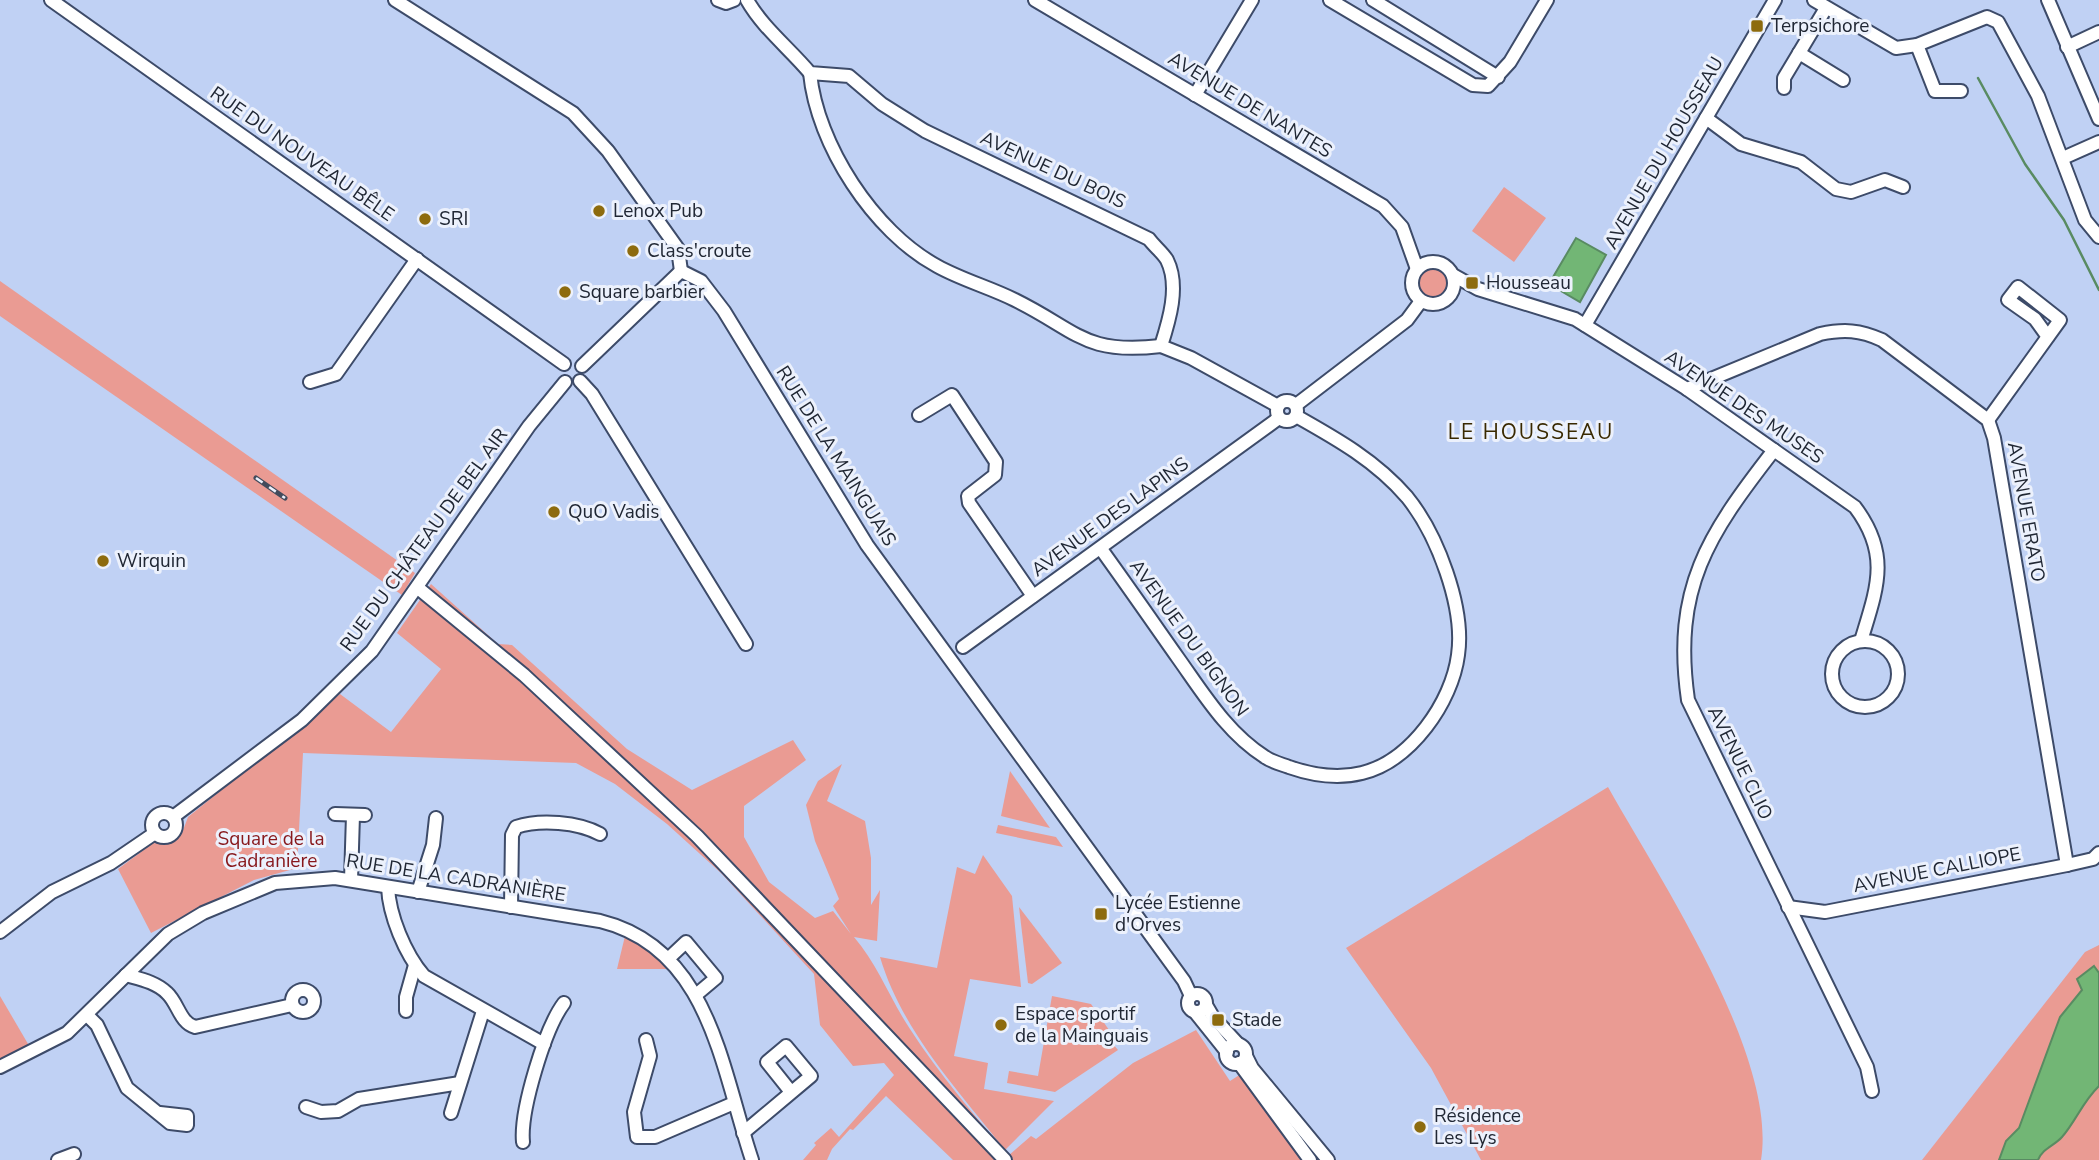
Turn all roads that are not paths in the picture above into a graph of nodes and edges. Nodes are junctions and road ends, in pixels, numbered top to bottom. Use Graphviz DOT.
graph roads {
  1 [pos="51,0"];
  2 [pos="395,0"];
  3 [pos="718,0"];
  4 [pos="734,0"];
  5 [pos="747,0"];
  6 [pos="1035,0"];
  7 [pos="1252,0"];
  8 [pos="1330,0"];
  9 [pos="1373,0"];
  10 [pos="1547,0"];
  11 [pos="1775,0"];
  12 [pos="1814,0"];
  13 [pos="2048,0"];
  14 [pos="1826,8"];
  15 [pos="2099,32"];
  16 [pos="1917,45"];
  17 [pos="2067,47"];
  18 [pos="1799,53"];
  19 [pos="810,73"];
  20 [pos="1498,77"];
  21 [pos="1843,80"];
  22 [pos="1783,88"];
  23 [pos="1961,91"];
  24 [pos="1195,95"];
  25 [pos="1706,118"];
  26 [pos="2099,120"];
  27 [pos="2099,142"];
  28 [pos="2063,158"];
  29 [pos="1903,187"];
  30 [pos="2099,237"];
  31 [pos="417,259"];
  32 [pos="1417,269"];
  33 [pos="681,271"];
  34 [pos="1453,275"];
  35 [pos="1478,289"];
  36 [pos="1448,297"];
  37 [pos="1422,300"];
  38 [pos="1585,325"];
  39 [pos="2048,337"];
  40 [pos="1161,346"];
  41 [pos="564,364"];
  42 [pos="582,366"];
  43 [pos="580,381"];
  44 [pos="310,382"];
  45 [pos="565,382"];
  46 [pos="1687,389"];
  47 [pos="1296,411"];
  48 [pos="1278,412"];
  49 [pos="919,415"];
  50 [pos="1988,420"];
  51 [pos="1774,450"];
  52 [pos="1101,549"];
  53 [pos="418,587"];
  54 [pos="1033,596"];
  55 [pos="1861,641"];
  56 [pos="746,644"];
  57 [pos="963,647"];
  58 [pos="335,814"];
  59 [pos="436,818"];
  60 [pos="600,834"];
  61 [pos="2097,858"];
  62 [pos="2067,865"];
  63 [pos="351,880"];
  64 [pos="388,887"];
  65 [pos="418,892"];
  66 [pos="511,907"];
  67 [pos="1788,907"];
  68 [pos="0,932"];
  69 [pos="669,958"];
  70 [pos="415,965"];
  71 [pos="125,975"];
  72 [pos="697,994"];
  73 [pos="1191,996"];
  74 [pos="564,1003"];
  75 [pos="292,1005"];
  76 [pos="1206,1005"];
  77 [pos="406,1011"];
  78 [pos="483,1011"];
  79 [pos="1195,1012"];
  80 [pos="87,1015"];
  81 [pos="646,1040"];
  82 [pos="544,1044"];
  83 [pos="1232,1048"];
  84 [pos="1243,1060"];
  85 [pos="0,1067"];
  86 [pos="460,1083"];
  87 [pos="1872,1091"];
  88 [pos="790,1092"];
  89 [pos="734,1103"];
  90 [pos="306,1107"];
  91 [pos="160,1113"];
  92 [pos="451,1113"];
  93 [pos="743,1133"];
  94 [pos="523,1142"];
  95 [pos="74,1154"];
  96 [pos="58,1160"];
  97 [pos="752,1160"];
  98 [pos="1005,1160"];
  99 [pos="1310,1160"];
  100 [pos="1328,1160"];
  1 -- 31 [label="street, RUE DU NOUVEAU BÊLE"];
  2 -- 33 [label="street"];
  3 -- 4 [label="street"];
  5 -- 19 [label="street"];
  6 -- 24 [label="street, AVENUE DE NANTES"];
  7 -- 24 [label="street"];
  8 -- 20 [label="street"];
  9 -- 20 [label="street"];
  10 -- 20 [label="street"];
  11 -- 25 [label="street, AVENUE DU HOUSSEAU"];
  12 -- 14 [label="street"];
  13 -- 17 [label="street"];
  14 -- 16 [label="street"];
  14 -- 18 [label="street"];
  15 -- 17 [label="street"];
  16 -- 23 [label="street"];
  16 -- 28 [label="street"];
  17 -- 26 [label="street"];
  18 -- 21 [label="street"];
  18 -- 22 [label="street"];
  19 -- 40 [label="street"];
  19 -- 40 [label="street, AVENUE DU BOIS"];
  24 -- 32 [label="street, AVENUE DE NANTES"];
  25 -- 29 [label="street"];
  25 -- 38 [label="street, AVENUE DU HOUSSEAU"];
  27 -- 28 [label="street"];
  28 -- 30 [label="street"];
  31 -- 41 [label="street, RUE DU NOUVEAU BÊLE"];
  31 -- 44 [label="street"];
  32 -- 34 [label="street"];
  32 -- 37 [label="street"];
  33 -- 42 [label="street"];
  33 -- 73 [label="street, RUE DE LA MAINGUAIS"];
  34 -- 35 [label="street, AVENUE DES MUSES"];
  34 -- 36 [label="street"];
  35 -- 36 [label="street"];
  35 -- 38 [label="street, AVENUE DES MUSES"];
  36 -- 37 [label="street"];
  37 -- 47 [label="street"];
  38 -- 46 [label="street, AVENUE DES MUSES"];
  39 -- 50 [label="street"];
  40 -- 48 [label="street"];
  41 -- 42 [label="street"];
  41 -- 45 [label="street"];
  42 -- 43 [label="street"];
  43 -- 45 [label="street"];
  43 -- 56 [label="street"];
  45 -- 53 [label="street, RUE DU CHÂTEAU DE BEL AIR"];
  46 -- 50 [label="street, AVENUE ERATO"];
  46 -- 51 [label="street, AVENUE DES MUSES"];
  47 -- 48 [label="street"];
  47 -- 52 [label="street, AVENUE DU BIGNON"];
  48 -- 52 [label="street, AVENUE DES LAPINS"];
  49 -- 54 [label="street"];
  50 -- 62 [label="street, AVENUE ERATO"];
  51 -- 55 [label="street, AVENUE DES MUSES"];
  51 -- 67 [label="street, AVENUE CLIO"];
  52 -- 54 [label="street, AVENUE DES LAPINS"];
  53 -- 68 [label="street, RUE DU CHÂTEAU DE BEL AIR"];
  53 -- 98 [label="street"];
  54 -- 57 [label="street, AVENUE DES LAPINS"];
  55 -- 55 [label="street"];
  58 -- 63 [label="street"];
  59 -- 65 [label="street"];
  60 -- 66 [label="street"];
  61 -- 62 [label="street, AVENUE CALLIOPE"];
  62 -- 67 [label="street, AVENUE CALLIOPE"];
  63 -- 64 [label="street, RUE DE LA CADRANIÈRE"];
  63 -- 71 [label="street, RUE DE LA CADRANIÈRE"];
  64 -- 65 [label="street, RUE DE LA CADRANIÈRE"];
  64 -- 70 [label="street"];
  65 -- 66 [label="street, RUE DE LA CADRANIÈRE"];
  66 -- 69 [label="street, RUE DE LA CADRANIÈRE"];
  67 -- 87 [label="street, AVENUE CLIO"];
  69 -- 72 [label="street, RUE DE LA CADRANIÈRE"];
  69 -- 72 [label="street"];
  70 -- 77 [label="street"];
  70 -- 78 [label="street"];
  71 -- 75 [label="street"];
  71 -- 80 [label="street, RUE DE LA CADRANIÈRE"];
  72 -- 89 [label="street, RUE DE LA CADRANIÈRE"];
  73 -- 76 [label="street"];
  73 -- 79 [label="street"];
  74 -- 82 [label="street"];
  76 -- 79 [label="street"];
  76 -- 83 [label="street"];
  78 -- 82 [label="street"];
  78 -- 86 [label="street"];
  79 -- 83 [label="street"];
  80 -- 85 [label="street, RUE DE LA CADRANIÈRE"];
  80 -- 91 [label="street"];
  81 -- 89 [label="street"];
  82 -- 94 [label="street"];
  83 -- 84 [label="street"];
  84 -- 99 [label="street"];
  84 -- 100 [label="street"];
  86 -- 90 [label="street"];
  86 -- 92 [label="street"];
  88 -- 93 [label="street"];
  89 -- 93 [label="street, RUE DE LA CADRANIÈRE"];
  93 -- 97 [label="street, RUE DE LA CADRANIÈRE"];
  95 -- 96 [label="street"];
}
